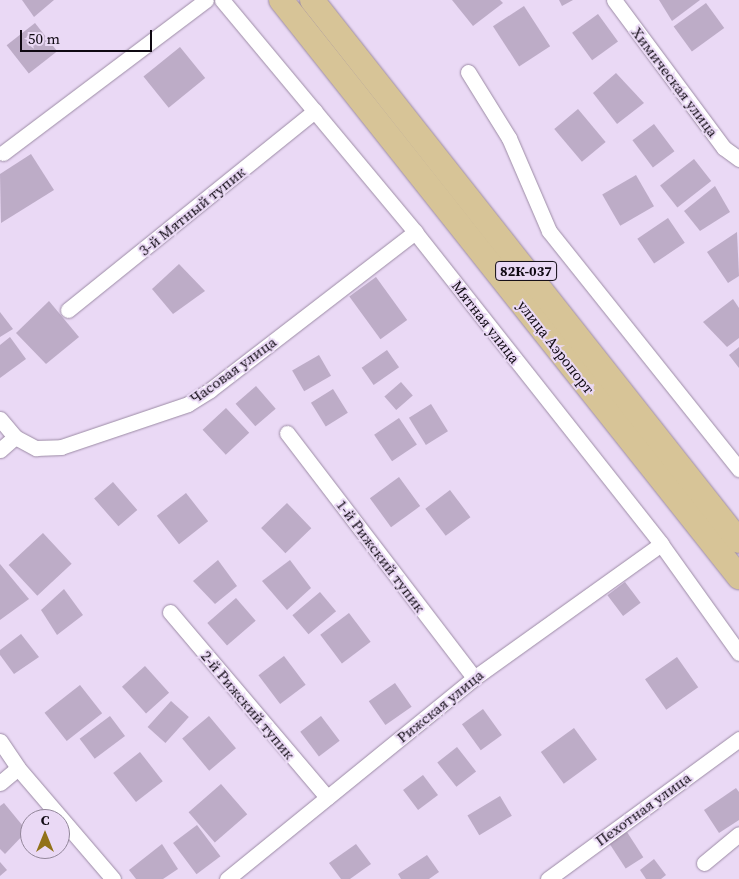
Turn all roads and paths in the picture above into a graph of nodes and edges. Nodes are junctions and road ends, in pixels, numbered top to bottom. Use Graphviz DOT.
graph roads {
  1 [pos="206,0"];
  2 [pos="222,0"];
  3 [pos="281,0"];
  4 [pos="312,0"];
  5 [pos="614,0"];
  6 [pos="468,72"];
  7 [pos="315,111"];
  8 [pos="3,153"];
  9 [pos="739,160"];
  10 [pos="415,232"];
  11 [pos="68,310"];
  12 [pos="0,419"];
  13 [pos="287,433"];
  14 [pos="15,437"];
  15 [pos="0,450"];
  16 [pos="739,469"];
  17 [pos="739,541"];
  18 [pos="661,544"];
  19 [pos="739,578"];
  20 [pos="170,612"];
  21 [pos="739,652"];
  22 [pos="474,678"];
  23 [pos="739,739"];
  24 [pos="0,741"];
  25 [pos="18,768"];
  26 [pos="0,783"];
  27 [pos="327,797"];
  28 [pos="739,834"];
  29 [pos="704,863"];
  30 [pos="113,879"];
  31 [pos="227,879"];
  32 [pos="548,879"];
  1 -- 8 [label="street"];
  2 -- 7 [label="street, Мятная улица"];
  3 -- 19 [label="main road, улица Аэропорт"];
  4 -- 17 [label="main road, улица Аэропорт / 82К-037"];
  5 -- 9 [label="street, Химическая улица"];
  6 -- 16 [label="street"];
  7 -- 10 [label="street, Мятная улица"];
  7 -- 11 [label="street, 3-й Мятный тупик"];
  10 -- 14 [label="street, Часовая улица"];
  10 -- 18 [label="street, Мятная улица"];
  12 -- 14 [label="street"];
  13 -- 22 [label="street, 1-й Рижский тупик"];
  14 -- 15 [label="street"];
  18 -- 21 [label="street, Мятная улица"];
  18 -- 22 [label="street, Рижская улица"];
  20 -- 27 [label="street, 2-й Рижский тупик"];
  22 -- 27 [label="street, Рижская улица"];
  23 -- 32 [label="street, Пехотная улица"];
  24 -- 25 [label="street"];
  25 -- 26 [label="street"];
  25 -- 30 [label="street"];
  27 -- 31 [label="street, Рижская улица"];
  28 -- 29 [label="street"];
}
